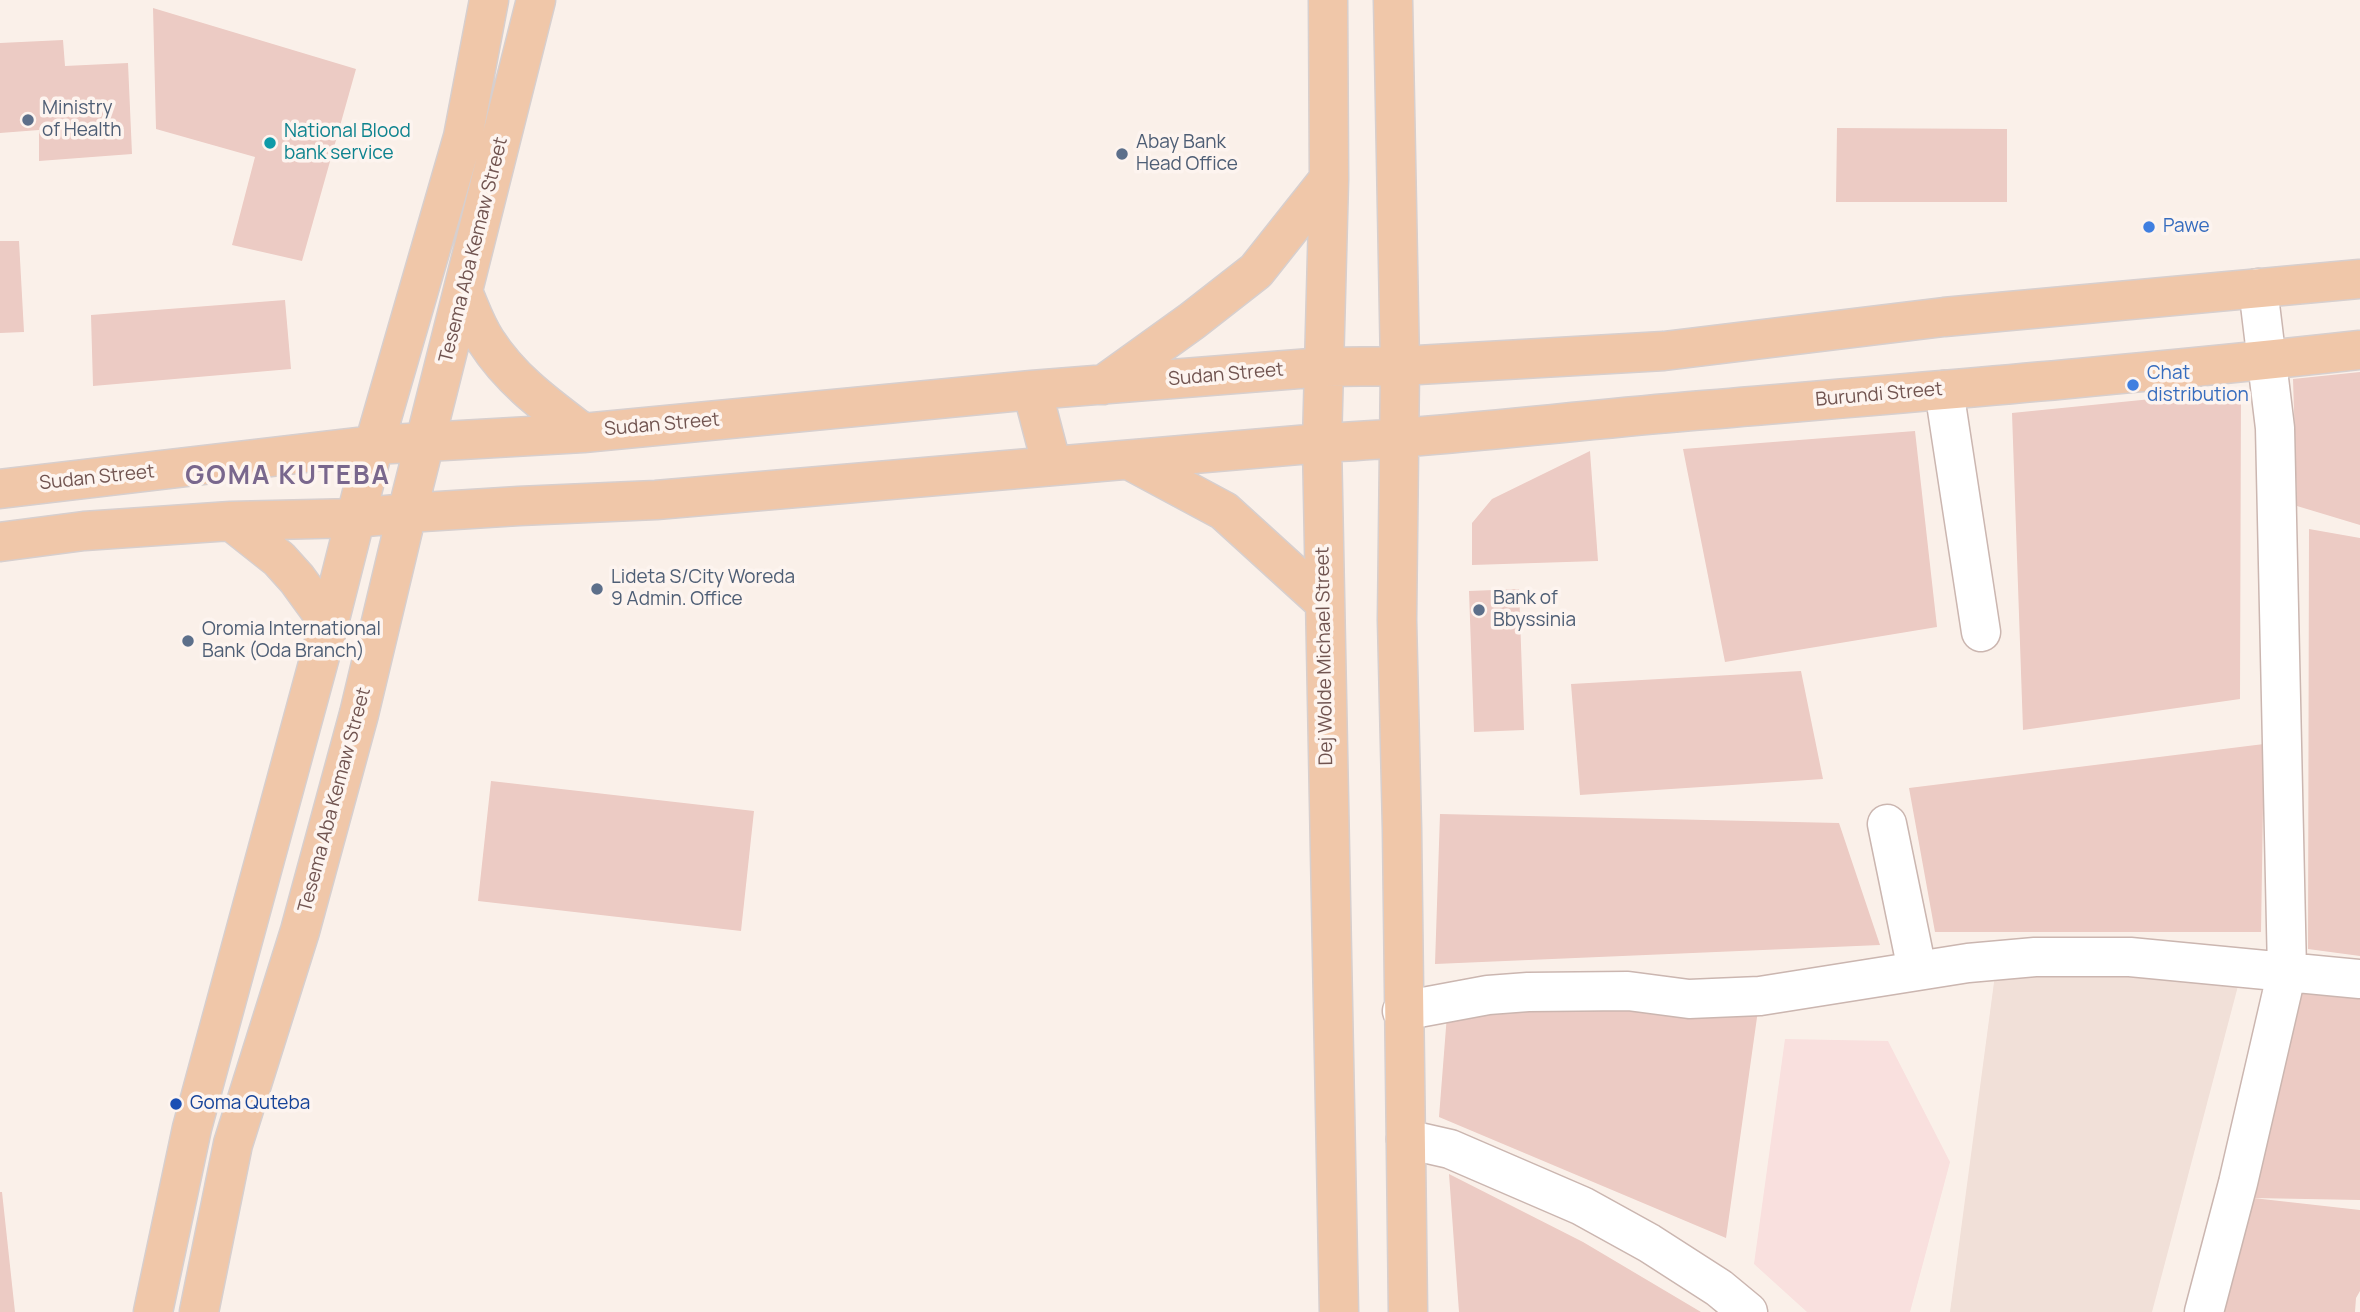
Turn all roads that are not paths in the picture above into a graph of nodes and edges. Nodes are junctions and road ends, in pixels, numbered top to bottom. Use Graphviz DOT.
graph roads {
  1 [pos="489,0"];
  2 [pos="536,0"];
  3 [pos="1328,0"];
  4 [pos="1393,0"];
  5 [pos="1329,179"];
  6 [pos="2360,279"];
  7 [pos="2258,288"];
  8 [pos="463,292"];
  9 [pos="2360,350"];
  10 [pos="2266,360"];
  11 [pos="1400,366"];
  12 [pos="1324,367"];
  13 [pos="1103,385"];
  14 [pos="1031,390"];
  15 [pos="1944,390"];
  16 [pos="583,433"];
  17 [pos="1399,439"];
  18 [pos="426,442"];
  19 [pos="1322,443"];
  20 [pos="374,445"];
  21 [pos="1129,460"];
  22 [pos="1052,466"];
  23 [pos="49,483"];
  24 [pos="0,489"];
  25 [pos="407,513"];
  26 [pos="356,518"];
  27 [pos="231,521"];
  28 [pos="59,534"];
  29 [pos="0,542"];
  30 [pos="1324,602"];
  31 [pos="329,623"];
  32 [pos="1981,632"];
  33 [pos="1887,824"];
  34 [pos="1917,970"];
  35 [pos="2287,971"];
  36 [pos="2360,979"];
  37 [pos="1402,1010"];
  38 [pos="192,1128"];
  39 [pos="1406,1139"];
  40 [pos="233,1144"];
  41 [pos="153,1312"];
  42 [pos="199,1312"];
  43 [pos="1339,1312"];
  44 [pos="1408,1312"];
  45 [pos="1748,1312"];
  46 [pos="2204,1312"];
  1 -- 20 [label="main road, Tesema Aba Kemaw Street"];
  2 -- 8 [label="main road, Tesema Aba Kemaw Street"];
  3 -- 5 [label="main road, Dej Wolde Michael Street"];
  4 -- 11 [label="main road"];
  5 -- 12 [label="main road, Dej Wolde Michael Street"];
  5 -- 13 [label="main road"];
  6 -- 7 [label="main road"];
  7 -- 10 [label="street"];
  7 -- 11 [label="main road"];
  8 -- 16 [label="main road"];
  8 -- 18 [label="main road, Tesema Aba Kemaw Street"];
  9 -- 10 [label="main road, Burundi Street"];
  10 -- 15 [label="main road, Burundi Street"];
  10 -- 35 [label="street"];
  11 -- 12 [label="main road, Sudan Street"];
  11 -- 17 [label="main road"];
  12 -- 13 [label="main road, Sudan Street"];
  12 -- 19 [label="main road, Dej Wolde Michael Street"];
  13 -- 14 [label="main road, Sudan Street"];
  14 -- 16 [label="main road, Sudan Street"];
  14 -- 22 [label="main road"];
  15 -- 17 [label="main road, Burundi Street"];
  15 -- 32 [label="street"];
  16 -- 18 [label="main road, Sudan Street"];
  17 -- 19 [label="main road, Burundi Street"];
  17 -- 37 [label="main road"];
  18 -- 20 [label="main road, Sudan Street"];
  18 -- 25 [label="main road, Tesema Aba Kemaw Street"];
  19 -- 21 [label="main road"];
  19 -- 30 [label="main road, Dej Wolde Michael Street"];
  20 -- 23 [label="main road, Sudan Street"];
  20 -- 26 [label="main road, Tesema Aba Kemaw Street"];
  21 -- 22 [label="main road"];
  21 -- 30 [label="main road"];
  22 -- 25 [label="main road"];
  23 -- 24 [label="main road, Sudan Street"];
  23 -- 28 [label="main road"];
  25 -- 26 [label="main road"];
  25 -- 40 [label="main road, Tesema Aba Kemaw Street"];
  26 -- 27 [label="main road"];
  26 -- 31 [label="main road, Tesema Aba Kemaw Street"];
  27 -- 28 [label="main road"];
  27 -- 31 [label="main road"];
  28 -- 29 [label="main road"];
  30 -- 43 [label="main road, Dej Wolde Michael Street"];
  31 -- 38 [label="main road, Tesema Aba Kemaw Street"];
  33 -- 34 [label="street"];
  34 -- 35 [label="street"];
  34 -- 37 [label="street"];
  35 -- 36 [label="street"];
  35 -- 46 [label="street"];
  37 -- 39 [label="main road"];
  38 -- 40 [label="main road"];
  38 -- 41 [label="main road, Tesema Aba Kemaw Street"];
  39 -- 44 [label="main road"];
  39 -- 45 [label="street"];
  40 -- 42 [label="main road, Tesema Aba Kemaw Street"];
}
